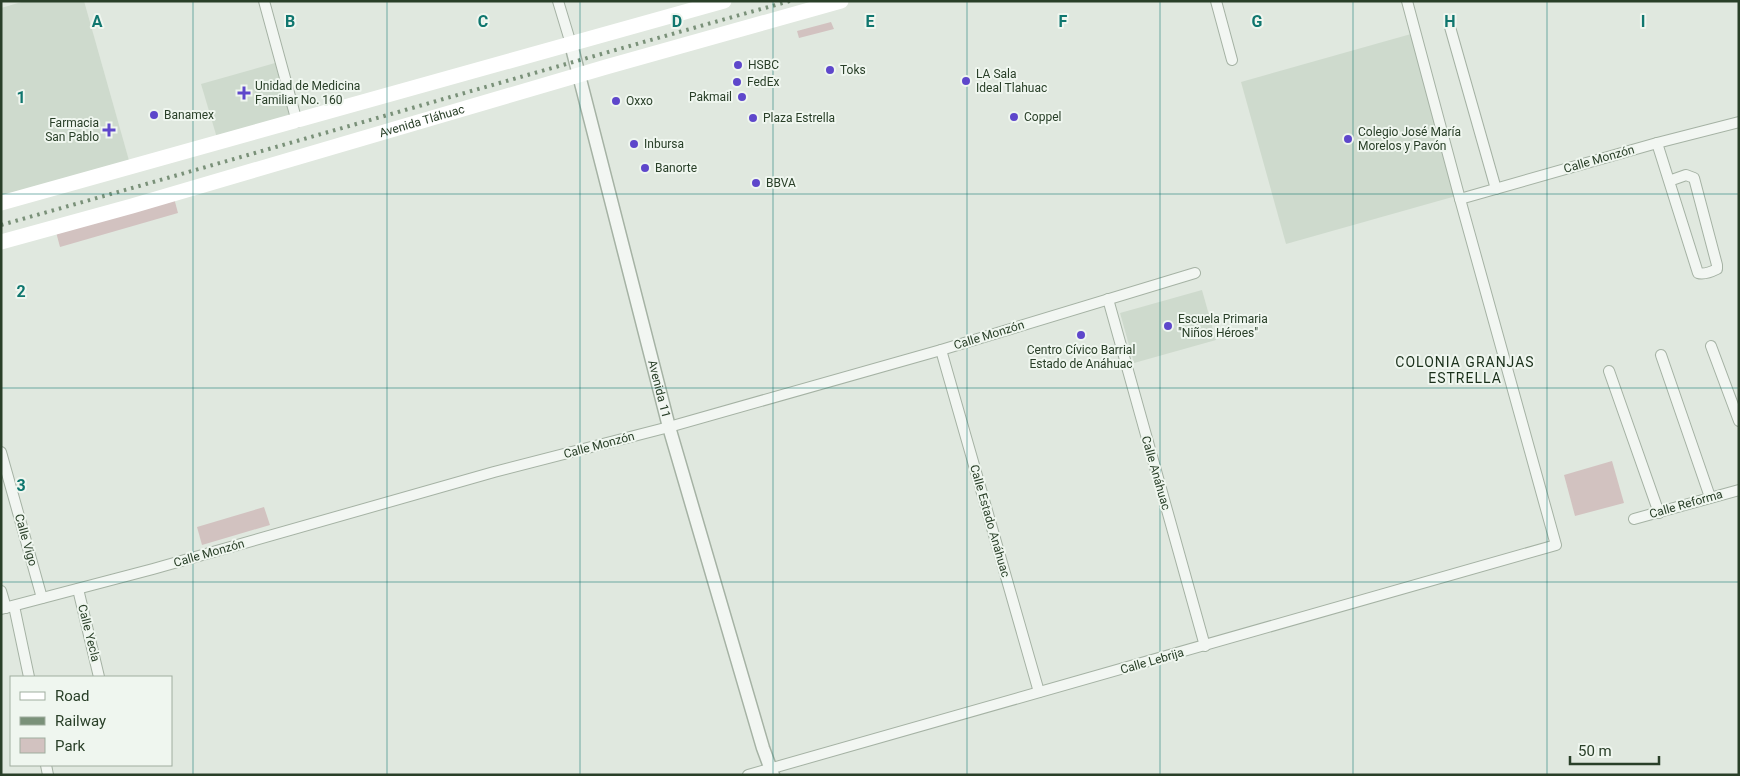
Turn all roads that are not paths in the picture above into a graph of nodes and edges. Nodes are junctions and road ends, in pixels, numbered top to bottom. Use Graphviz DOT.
graph roads {
  1 [pos="264,1"];
  2 [pos="558,1"];
  3 [pos="724,1"];
  4 [pos="841,1"];
  5 [pos="1216,1"];
  6 [pos="1407,1"];
  7 [pos="1450,27"];
  8 [pos="571,44"];
  9 [pos="1232,60"];
  10 [pos="578,74"];
  11 [pos="297,122"];
  12 [pos="1739,122"];
  13 [pos="1657,143"];
  14 [pos="1670,180"];
  15 [pos="1496,189"];
  16 [pos="1460,199"];
  17 [pos="1,203"];
  18 [pos="1,242"];
  19 [pos="1195,273"];
  20 [pos="1108,299"];
  21 [pos="1711,346"];
  22 [pos="941,350"];
  23 [pos="1661,355"];
  24 [pos="1609,371"];
  25 [pos="1739,421"];
  26 [pos="669,427"];
  27 [pos="1,452"];
  28 [pos="1739,490"];
  29 [pos="1710,497"];
  30 [pos="1659,513"];
  31 [pos="1634,519"];
  32 [pos="78,589"];
  33 [pos="1,591"];
  34 [pos="42,598"];
  35 [pos="7,608"];
  36 [pos="1205,646"];
  37 [pos="29,676"];
  38 [pos="99,676"];
  39 [pos="1039,692"];
  40 [pos="772,772"];
  41 [pos="748,775"];
  1 -- 11 [label="street"];
  2 -- 8 [label="street, Avenida 11"];
  3 -- 8 [label="main road"];
  4 -- 10 [label="main road, Avenida Tláhuac"];
  5 -- 9 [label="street"];
  6 -- 16 [label="street"];
  7 -- 15 [label="street"];
  8 -- 10 [label="street, Avenida 11"];
  8 -- 11 [label="main road"];
  10 -- 18 [label="main road, Avenida Tláhuac"];
  10 -- 26 [label="street, Avenida 11"];
  11 -- 17 [label="main road"];
  12 -- 13 [label="street, Calle Monzón"];
  13 -- 14 [label="street"];
  13 -- 15 [label="street, Calle Monzón"];
  14 -- 14 [label="street"];
  15 -- 16 [label="street, Calle Monzón"];
  16 -- 36 [label="street, Calle Lebrija"];
  19 -- 20 [label="street, Calle Monzón"];
  20 -- 22 [label="street, Calle Monzón"];
  20 -- 36 [label="street, Calle Anáhuac"];
  21 -- 25 [label="street"];
  22 -- 26 [label="street, Calle Monzón"];
  22 -- 39 [label="street, Calle Estado Anáhuac"];
  23 -- 29 [label="street"];
  24 -- 30 [label="street"];
  26 -- 32 [label="street, Calle Monzón"];
  26 -- 40 [label="street, Avenida 11"];
  27 -- 34 [label="street, Calle Vigo"];
  28 -- 29 [label="street, Calle Reforma"];
  29 -- 30 [label="street, Calle Reforma"];
  30 -- 31 [label="street, Calle Reforma"];
  32 -- 34 [label="street, Calle Monzón"];
  32 -- 38 [label="street, Calle Yecla"];
  33 -- 35 [label="street"];
  34 -- 35 [label="street, Calle Monzón"];
  35 -- 37 [label="street"];
  36 -- 39 [label="street, Calle Lebrija"];
  39 -- 40 [label="street, Calle Lebrija"];
  40 -- 41 [label="street, Calle Lebrija"];
}
